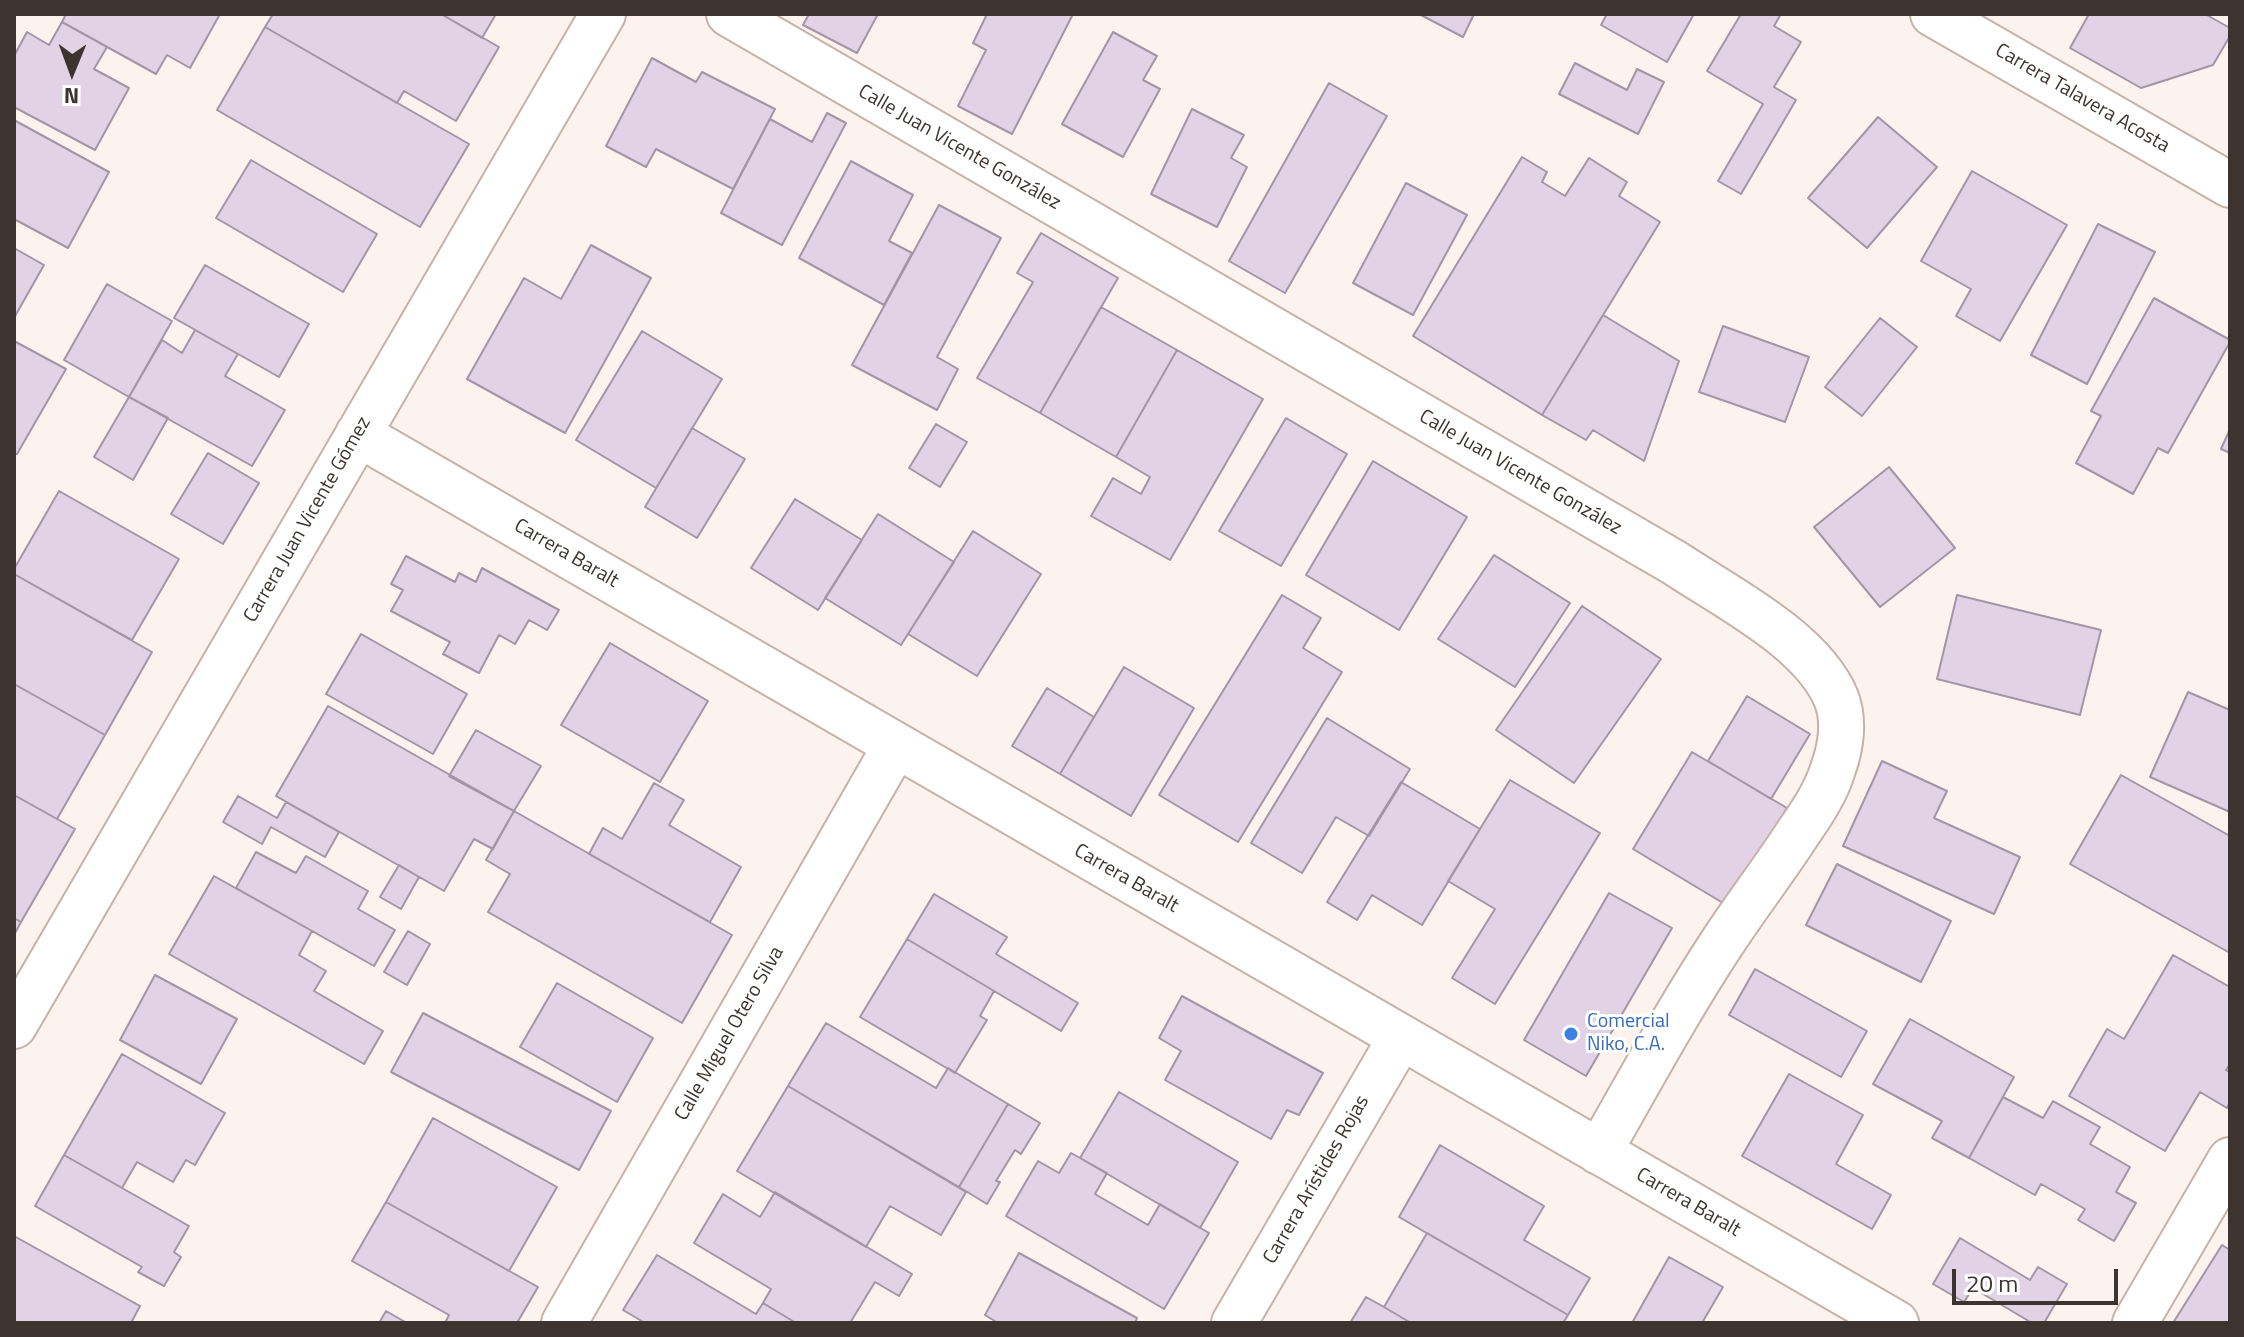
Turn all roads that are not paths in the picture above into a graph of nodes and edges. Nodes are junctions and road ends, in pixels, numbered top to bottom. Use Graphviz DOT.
graph roads {
  1 [pos="603,14"];
  2 [pos="729,14"];
  3 [pos="1933,14"];
  4 [pos="2230,185"];
  5 [pos="358,434"];
  6 [pos="896,745"];
  7 [pos="14,1026"];
  8 [pos="1401,1037"];
  9 [pos="1599,1152"];
  10 [pos="2230,1160"];
  11 [pos="564,1323"];
  12 [pos="1234,1323"];
  13 [pos="1896,1323"];
  14 [pos="2135,1323"];
  1 -- 5 [label="street, Carrera Juan Vicente Gómez"];
  2 -- 9 [label="street, Calle Juan Vicente González"];
  3 -- 4 [label="street, Carrera Talavera Acosta"];
  5 -- 6 [label="street, Carrera Baralt"];
  5 -- 7 [label="street, Carrera Juan Vicente Gómez"];
  6 -- 8 [label="street, Carrera Baralt"];
  6 -- 11 [label="street, Calle Miguel Otero Silva"];
  8 -- 9 [label="street, Carrera Baralt"];
  8 -- 12 [label="street, Carrera Arístides Rojas"];
  9 -- 13 [label="street, Carrera Baralt"];
  10 -- 14 [label="street"];
}
